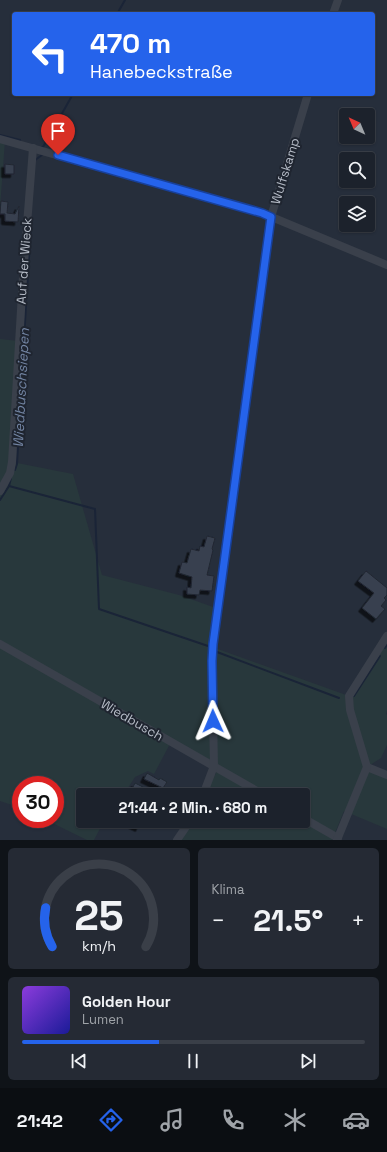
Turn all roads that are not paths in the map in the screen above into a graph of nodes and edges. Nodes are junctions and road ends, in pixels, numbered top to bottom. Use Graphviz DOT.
graph roads {
  1 [pos="338,0"];
  2 [pos="334,12"];
  3 [pos="307,96"];
  4 [pos="0,139"];
  5 [pos="33,148"];
  6 [pos="271,217"];
  7 [pos="387,265"];
  8 [pos="0,491"];
  9 [pos="387,636"];
  10 [pos="0,644"];
  11 [pos="214,766"];
  12 [pos="367,767"];
  13 [pos="387,775"];
  14 [pos="206,788"];
  15 [pos="252,788"];
  16 [pos="310,822"];
  17 [pos="185,828"];
  18 [pos="338,839"];
  19 [pos="177,840"];
  1 -- 2 [label="street"];
  3 -- 6 [label="street, Wulfskamp"];
  4 -- 5 [label="street"];
  5 -- 6 [label="street"];
  5 -- 8 [label="street, Auf der Wieck"];
  6 -- 7 [label="street"];
  6 -- 11 [label="street, Wulfskamp"];
  9 -- 12 [label="street"];
  10 -- 11 [label="street, Wiedbusch"];
  11 -- 14 [label="street, Wulfskamp"];
  11 -- 15 [label="street, Wiedbusch"];
  12 -- 13 [label="street"];
  12 -- 18 [label="street"];
  16 -- 18 [label="street"];
  17 -- 19 [label="street"];
}
